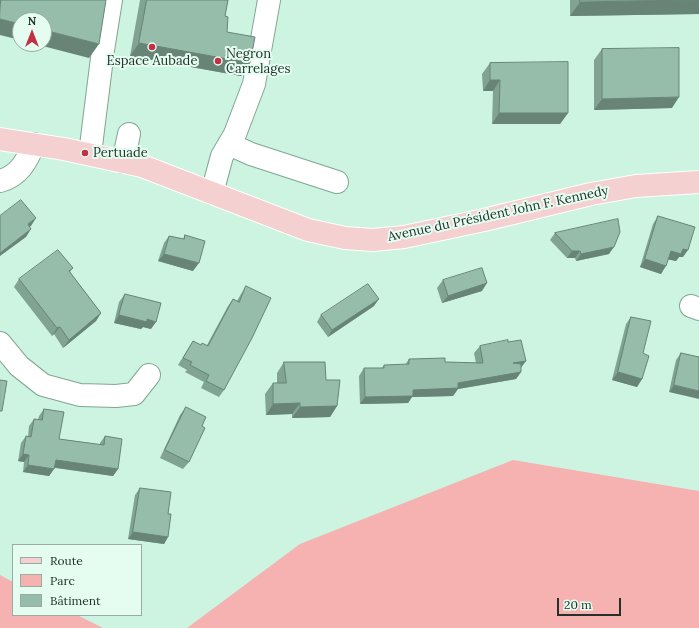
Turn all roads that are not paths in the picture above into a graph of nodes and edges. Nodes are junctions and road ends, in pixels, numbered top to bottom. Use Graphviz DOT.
graph roads {
  1 [pos="111,0"];
  2 [pos="269,0"];
  3 [pos="129,134"];
  4 [pos="0,139"];
  5 [pos="34,144"];
  6 [pos="229,144"];
  7 [pos="90,154"];
  8 [pos="123,162"];
  9 [pos="0,181"];
  10 [pos="337,182"];
  11 [pos="699,182"];
  12 [pos="212,193"];
  13 [pos="0,343"];
  14 [pos="149,375"];
  1 -- 7 [label="lane"];
  2 -- 6 [label="lane"];
  3 -- 8 [label="lane"];
  4 -- 5 [label="main road, Avenue du Président John F. Kennedy"];
  5 -- 7 [label="main road, Avenue du Président John F. Kennedy"];
  5 -- 9 [label="lane"];
  6 -- 10 [label="lane"];
  6 -- 12 [label="lane"];
  7 -- 8 [label="main road, Avenue du Président John F. Kennedy"];
  8 -- 12 [label="main road, Avenue du Président John F. Kennedy"];
  11 -- 12 [label="main road, Avenue du Président John F. Kennedy"];
  13 -- 14 [label="lane"];
}
